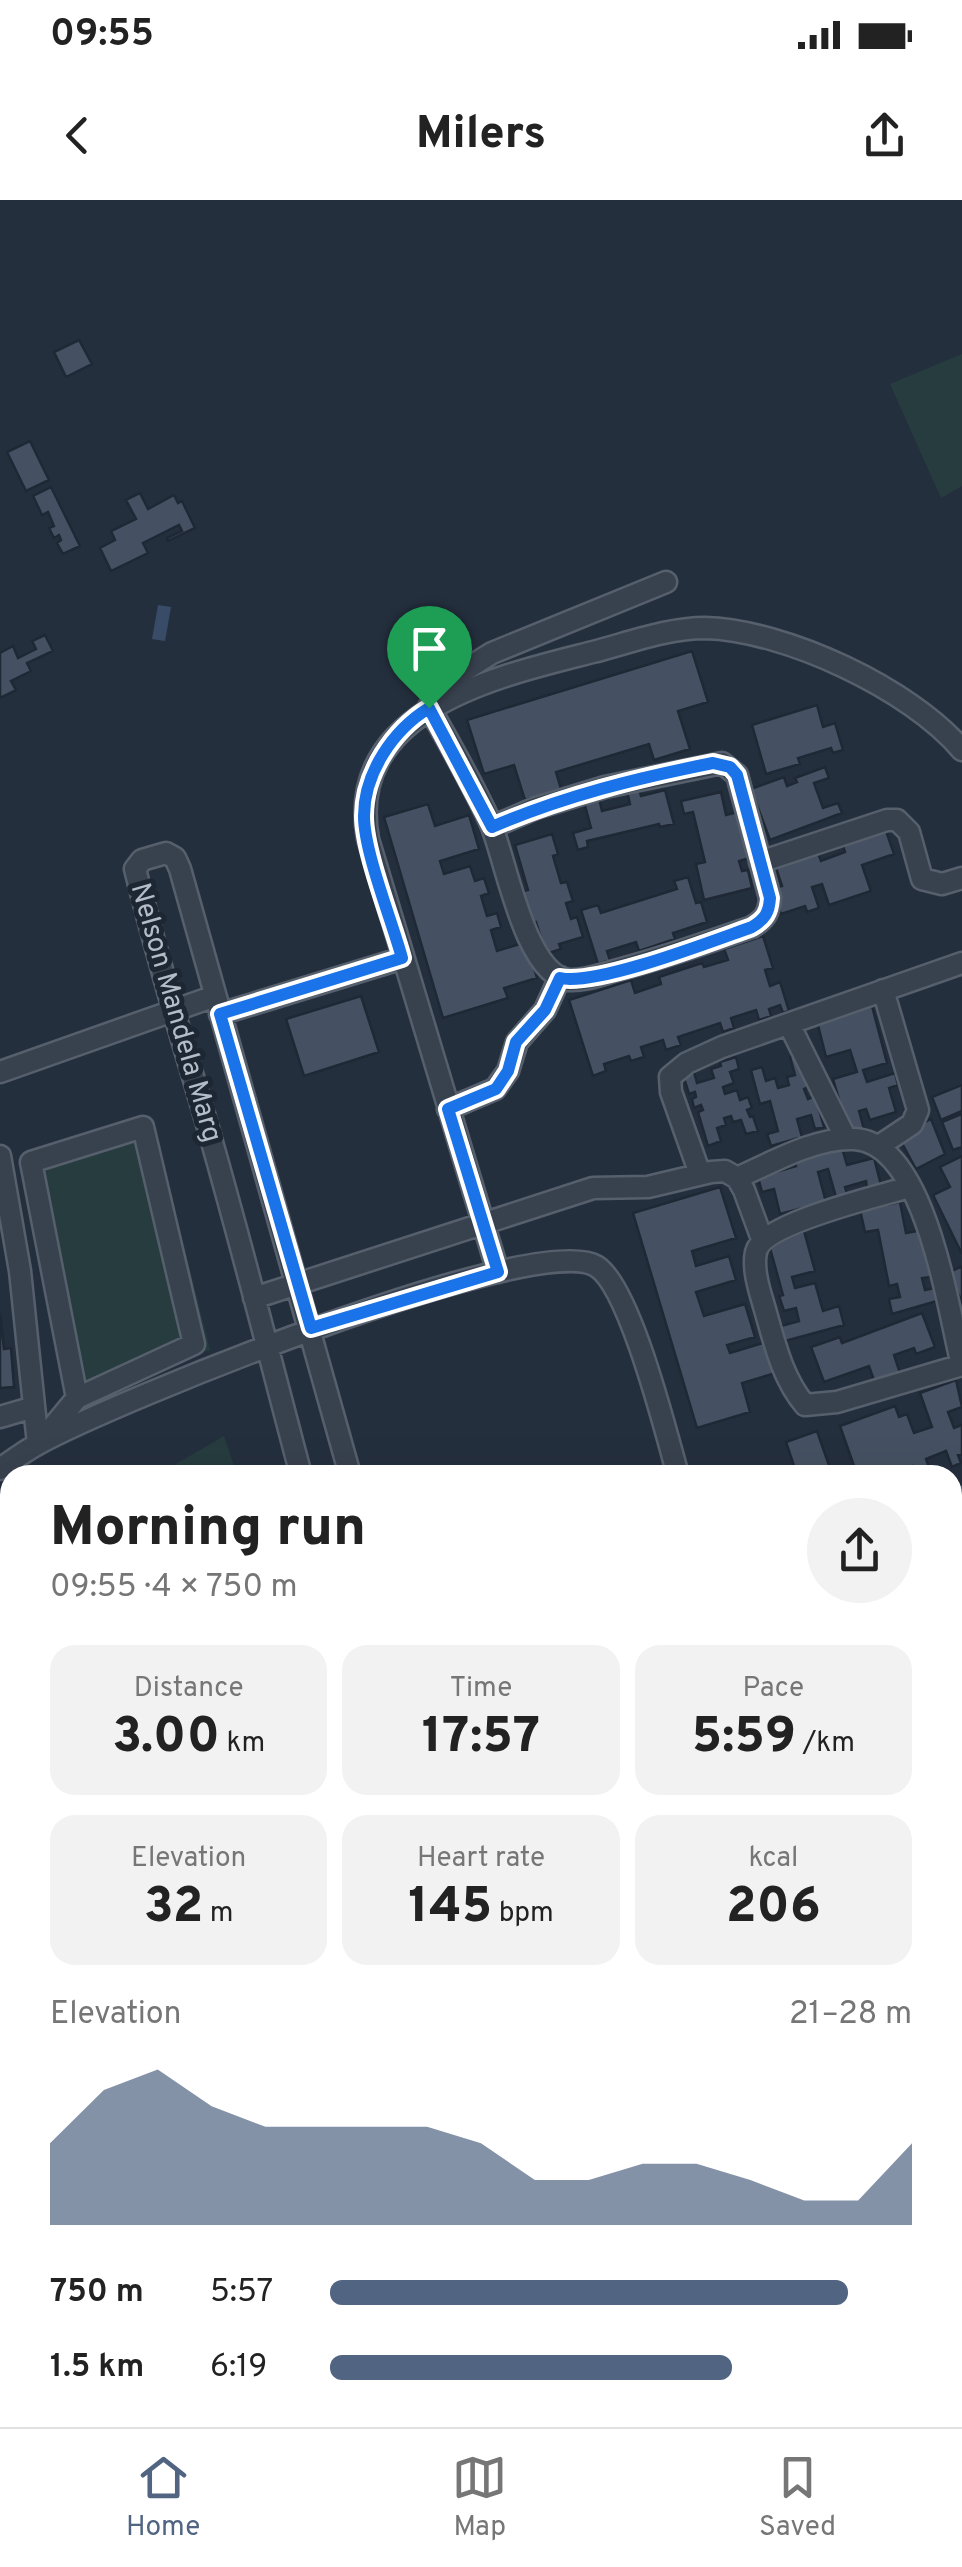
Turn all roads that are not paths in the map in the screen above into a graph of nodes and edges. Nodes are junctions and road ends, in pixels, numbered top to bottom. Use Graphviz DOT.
graph roads {
  1 [pos="666,582"];
  2 [pos="434,704"];
  3 [pos="962,750"];
  4 [pos="492,827"];
  5 [pos="760,862"];
  6 [pos="962,878"];
  7 [pos="402,958"];
  8 [pos="962,963"];
  9 [pos="560,978"];
  10 [pos="883,990"];
  11 [pos="218,1005"];
  12 [pos="171,1010"];
  13 [pos="789,1024"];
  14 [pos="0,1072"];
  15 [pos="448,1109"];
  16 [pos="846,1139"];
  17 [pos="880,1146"];
  18 [pos="0,1156"];
  19 [pos="700,1174"];
  20 [pos="737,1178"];
  21 [pos="909,1187"];
  22 [pos="482,1222"];
  23 [pos="762,1240"];
  24 [pos="498,1272"];
  25 [pos="296,1285"];
  26 [pos="254,1298"];
  27 [pos="311,1328"];
  28 [pos="269,1345"];
  29 [pos="962,1365"];
  30 [pos="77,1398"];
  31 [pos="34,1407"];
  32 [pos="0,1417"];
  33 [pos="38,1444"];
  34 [pos="6,1465"];
  35 [pos="299,1465"];
  36 [pos="347,1465"];
  37 [pos="675,1465"];
  1 -- 2 [label="street"];
  2 -- 3 [label="street"];
  2 -- 4 [label="street"];
  2 -- 7 [label="street"];
  4 -- 5 [label="street"];
  4 -- 9 [label="street"];
  5 -- 6 [label="street"];
  5 -- 9 [label="street"];
  7 -- 11 [label="street"];
  7 -- 15 [label="street"];
  8 -- 10 [label="street"];
  9 -- 15 [label="street"];
  10 -- 13 [label="street"];
  10 -- 17 [label="street"];
  11 -- 12 [label="street"];
  11 -- 12 [label="street, Nelson Mandela Marg"];
  11 -- 25 [label="street, Nelson Mandela Marg"];
  12 -- 14 [label="street"];
  12 -- 26 [label="street, Nelson Mandela Marg"];
  13 -- 16 [label="street"];
  13 -- 19 [label="street"];
  15 -- 22 [label="street"];
  16 -- 17 [label="street"];
  16 -- 20 [label="street"];
  17 -- 21 [label="street"];
  18 -- 31 [label="street"];
  19 -- 20 [label="street"];
  19 -- 22 [label="street"];
  20 -- 23 [label="street"];
  21 -- 23 [label="street"];
  21 -- 29 [label="street"];
  22 -- 24 [label="street"];
  22 -- 25 [label="street"];
  23 -- 29 [label="street"];
  24 -- 27 [label="street"];
  24 -- 37 [label="street"];
  25 -- 26 [label="street"];
  25 -- 27 [label="street, Nelson Mandela Marg"];
  26 -- 28 [label="street, Nelson Mandela Marg"];
  27 -- 28 [label="street"];
  27 -- 36 [label="street, Nelson Mandela Marg"];
  28 -- 33 [label="street"];
  28 -- 35 [label="street, Nelson Mandela Marg"];
  30 -- 30 [label="street"];
  30 -- 33 [label="street"];
  31 -- 32 [label="street"];
  31 -- 33 [label="street"];
  33 -- 34 [label="street"];
}
